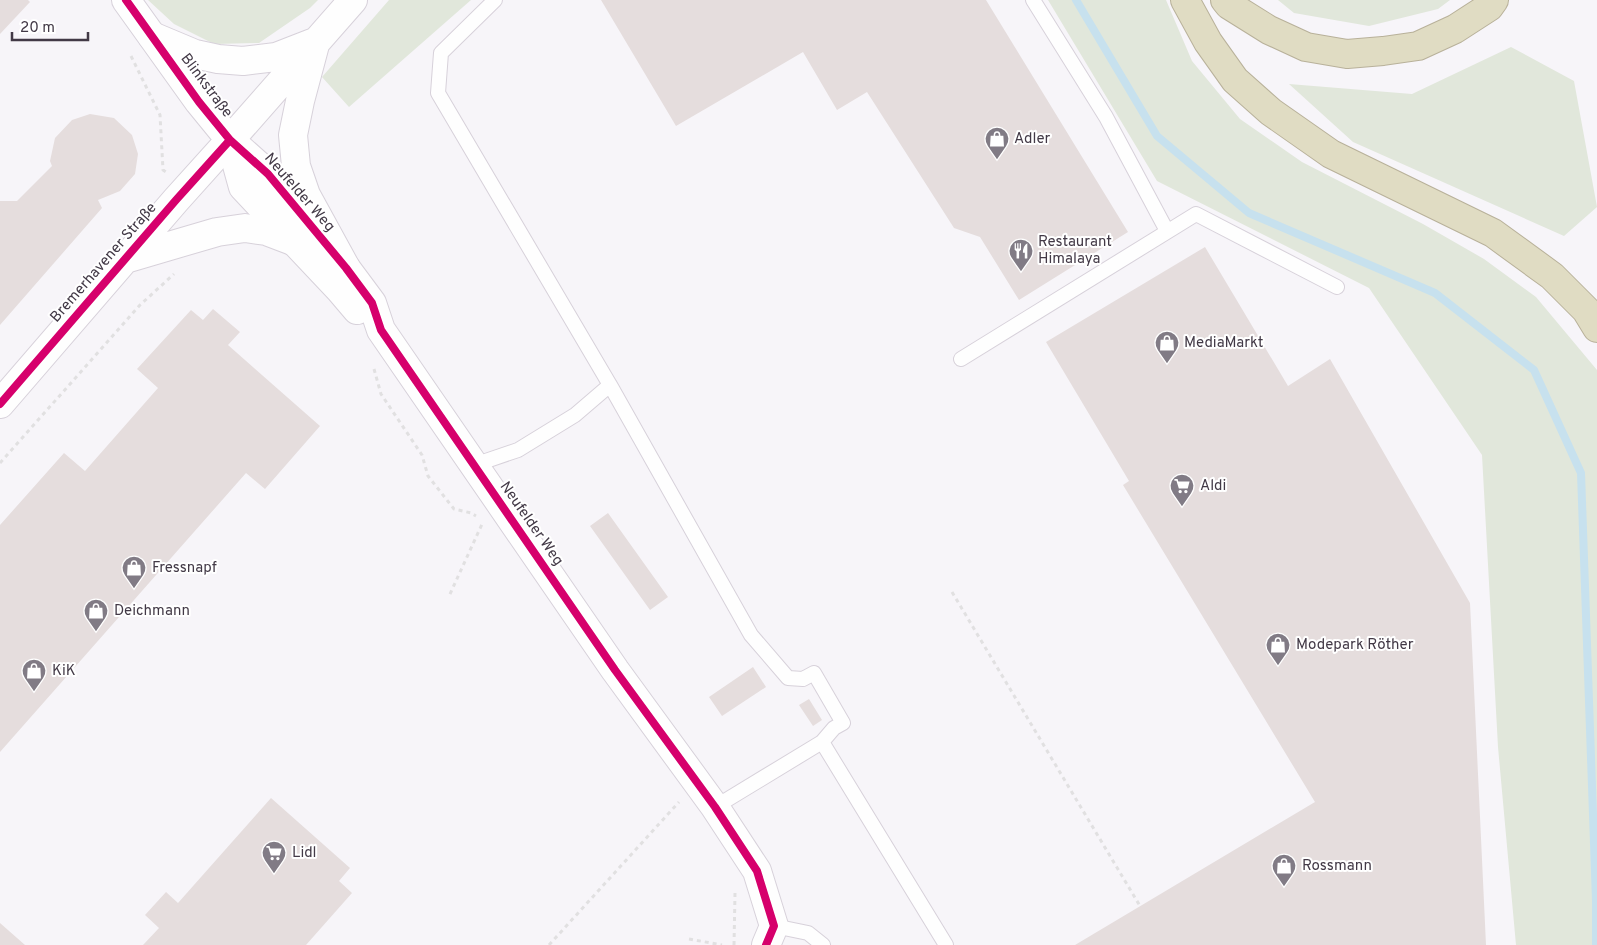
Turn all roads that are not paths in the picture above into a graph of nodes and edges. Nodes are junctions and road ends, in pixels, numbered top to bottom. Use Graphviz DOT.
graph roads {
  1 [pos="126,0"];
  2 [pos="353,0"];
  3 [pos="495,0"];
  4 [pos="1033,0"];
  5 [pos="1185,0"];
  6 [pos="1225,0"];
  7 [pos="1494,0"];
  8 [pos="152,36"];
  9 [pos="316,41"];
  10 [pos="230,140"];
  11 [pos="1167,231"];
  12 [pos="294,242"];
  13 [pos="125,259"];
  14 [pos="346,268"];
  15 [pos="1337,287"];
  16 [pos="1597,328"];
  17 [pos="381,330"];
  18 [pos="961,359"];
  19 [pos="610,385"];
  20 [pos="0,404"];
  21 [pos="474,465"];
  22 [pos="822,742"];
  23 [pos="715,808"];
  24 [pos="770,935"];
  25 [pos="823,945"];
  26 [pos="946,945"];
  1 -- 8 [label="street, Blinkstraße"];
  2 -- 9 [label="street, Bremerhavener Straße"];
  3 -- 19 [label="lane"];
  4 -- 11 [label="lane"];
  5 -- 16 [label="highway"];
  6 -- 7 [label="highway"];
  8 -- 9 [label="street"];
  8 -- 10 [label="street, Blinkstraße"];
  9 -- 10 [label="street, Bremerhavener Straße"];
  9 -- 14 [label="street"];
  10 -- 12 [label="street, Neufelder Weg"];
  10 -- 13 [label="street, Bremerhavener Straße"];
  10 -- 14 [label="street, Neufelder Weg"];
  11 -- 15 [label="lane"];
  11 -- 18 [label="lane"];
  12 -- 13 [label="street"];
  12 -- 17 [label="street, Neufelder Weg"];
  13 -- 20 [label="street, Bremerhavener Straße"];
  14 -- 17 [label="street, Neufelder Weg"];
  17 -- 21 [label="street, Neufelder Weg"];
  19 -- 21 [label="lane"];
  19 -- 22 [label="lane"];
  21 -- 23 [label="street, Neufelder Weg"];
  22 -- 23 [label="lane"];
  22 -- 26 [label="lane"];
  23 -- 24 [label="street, Neufelder Weg"];
  24 -- 25 [label="lane"];
}
